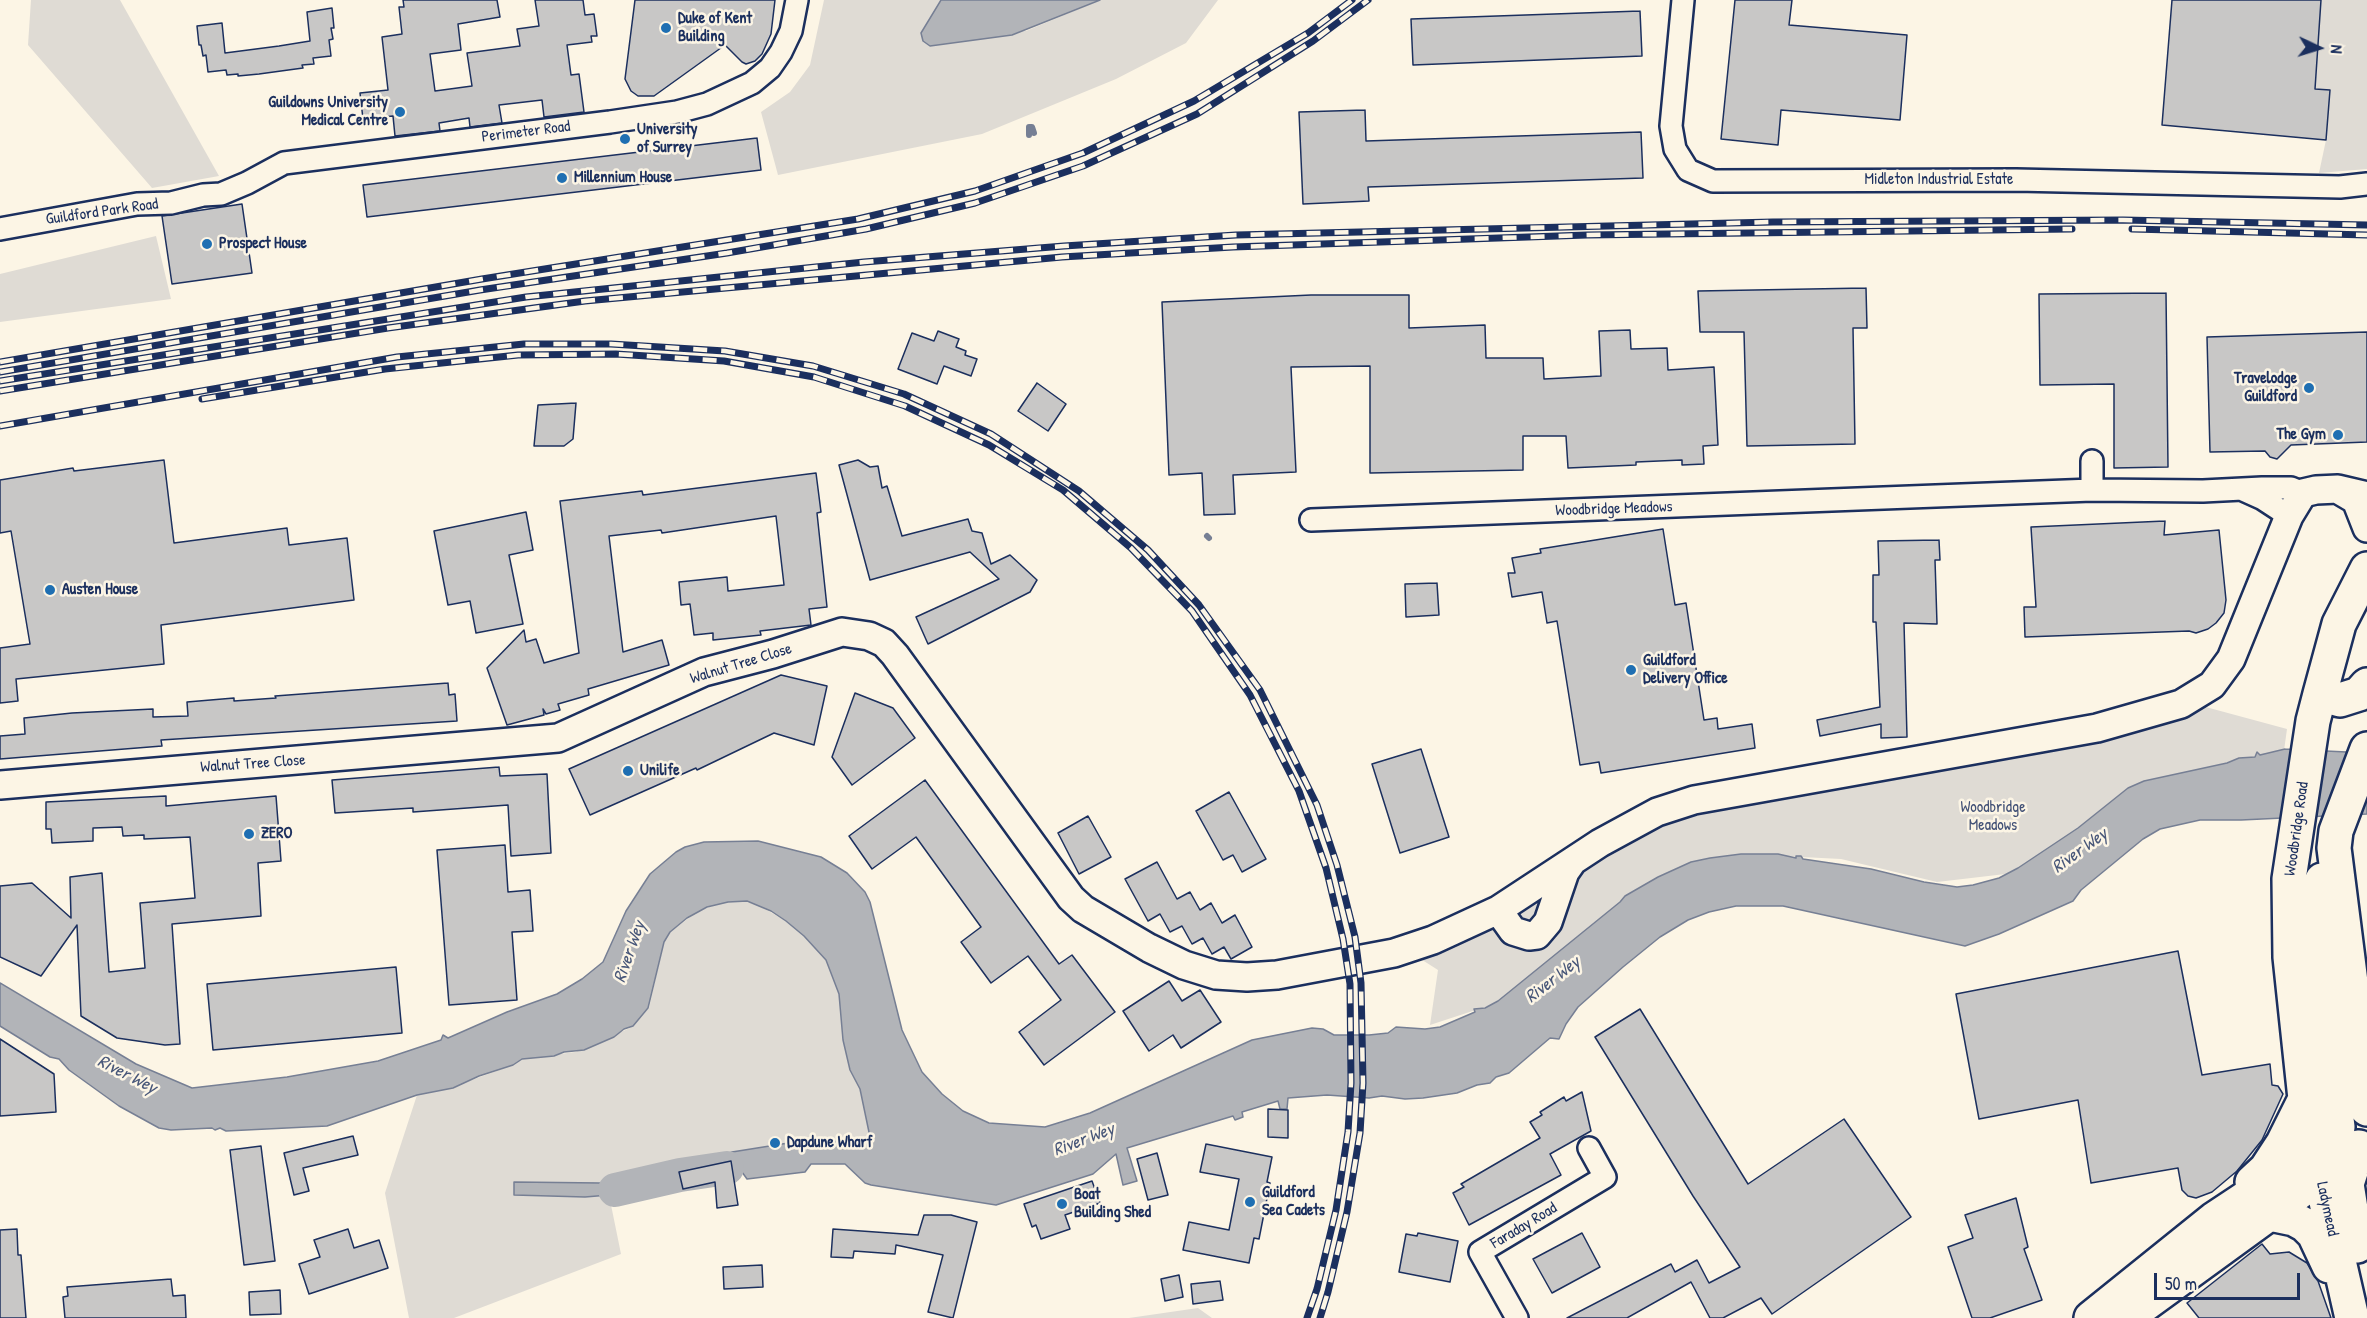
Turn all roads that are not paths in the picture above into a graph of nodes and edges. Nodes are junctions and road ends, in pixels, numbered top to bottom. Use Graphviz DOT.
graph roads {
  1 [pos="796,0"];
  2 [pos="1683,0"];
  3 [pos="2367,184"];
  4 [pos="203,195"];
  5 [pos="0,229"];
  6 [pos="2092,461"];
  7 [pos="2338,489"];
  8 [pos="2092,490"];
  9 [pos="2242,490"];
  10 [pos="2303,493"];
  11 [pos="2367,496"];
  12 [pos="2289,516"];
  13 [pos="1311,520"];
  14 [pos="2367,528"];
  15 [pos="2367,569"];
  16 [pos="2367,685"];
  17 [pos="2320,694"];
  18 [pos="2367,750"];
  19 [pos="0,785"];
  20 [pos="2335,839"];
  21 [pos="1574,860"];
  22 [pos="1497,910"];
  23 [pos="2367,1010"];
  24 [pos="2320,1099"];
  25 [pos="2367,1109"];
  26 [pos="2367,1130"];
  27 [pos="1589,1148"];
  28 [pos="2338,1159"];
  29 [pos="2270,1214"];
  30 [pos="2214,1219"];
  31 [pos="2356,1310"];
  32 [pos="1517,1318"];
  33 [pos="2091,1318"];
  34 [pos="2126,1318"];
  1 -- 4 [label="street, Perimeter Road"];
  2 -- 3 [label="street, Midleton Industrial Estate"];
  4 -- 5 [label="street, Guildford Park Road"];
  6 -- 8 [label="street"];
  7 -- 10 [label="street, Woodbridge Meadows"];
  7 -- 11 [label="street, Woodbridge Meadows"];
  7 -- 14 [label="street"];
  8 -- 9 [label="street, Woodbridge Meadows"];
  8 -- 13 [label="street, Woodbridge Meadows"];
  9 -- 10 [label="street, Woodbridge Meadows"];
  9 -- 12 [label="street, Woodbridge Meadows"];
  10 -- 12 [label="street"];
  12 -- 21 [label="street"];
  15 -- 17 [label="main road, Woodbridge Road"];
  16 -- 17 [label="main road"];
  17 -- 24 [label="main road, Woodbridge Road"];
  18 -- 20 [label="main road"];
  19 -- 22 [label="street, Walnut Tree Close"];
  20 -- 23 [label="street"];
  20 -- 24 [label="main road"];
  20 -- 25 [label="main road"];
  21 -- 22 [label="street"];
  21 -- 22 [label="street"];
  24 -- 28 [label="main road"];
  24 -- 30 [label="main road"];
  26 -- 28 [label="main road"];
  27 -- 32 [label="street, Faraday Road"];
  28 -- 29 [label="main road"];
  28 -- 30 [label="main road"];
  28 -- 31 [label="main road"];
  29 -- 31 [label="main road"];
  29 -- 34 [label="main road"];
  30 -- 33 [label="main road"];
}
